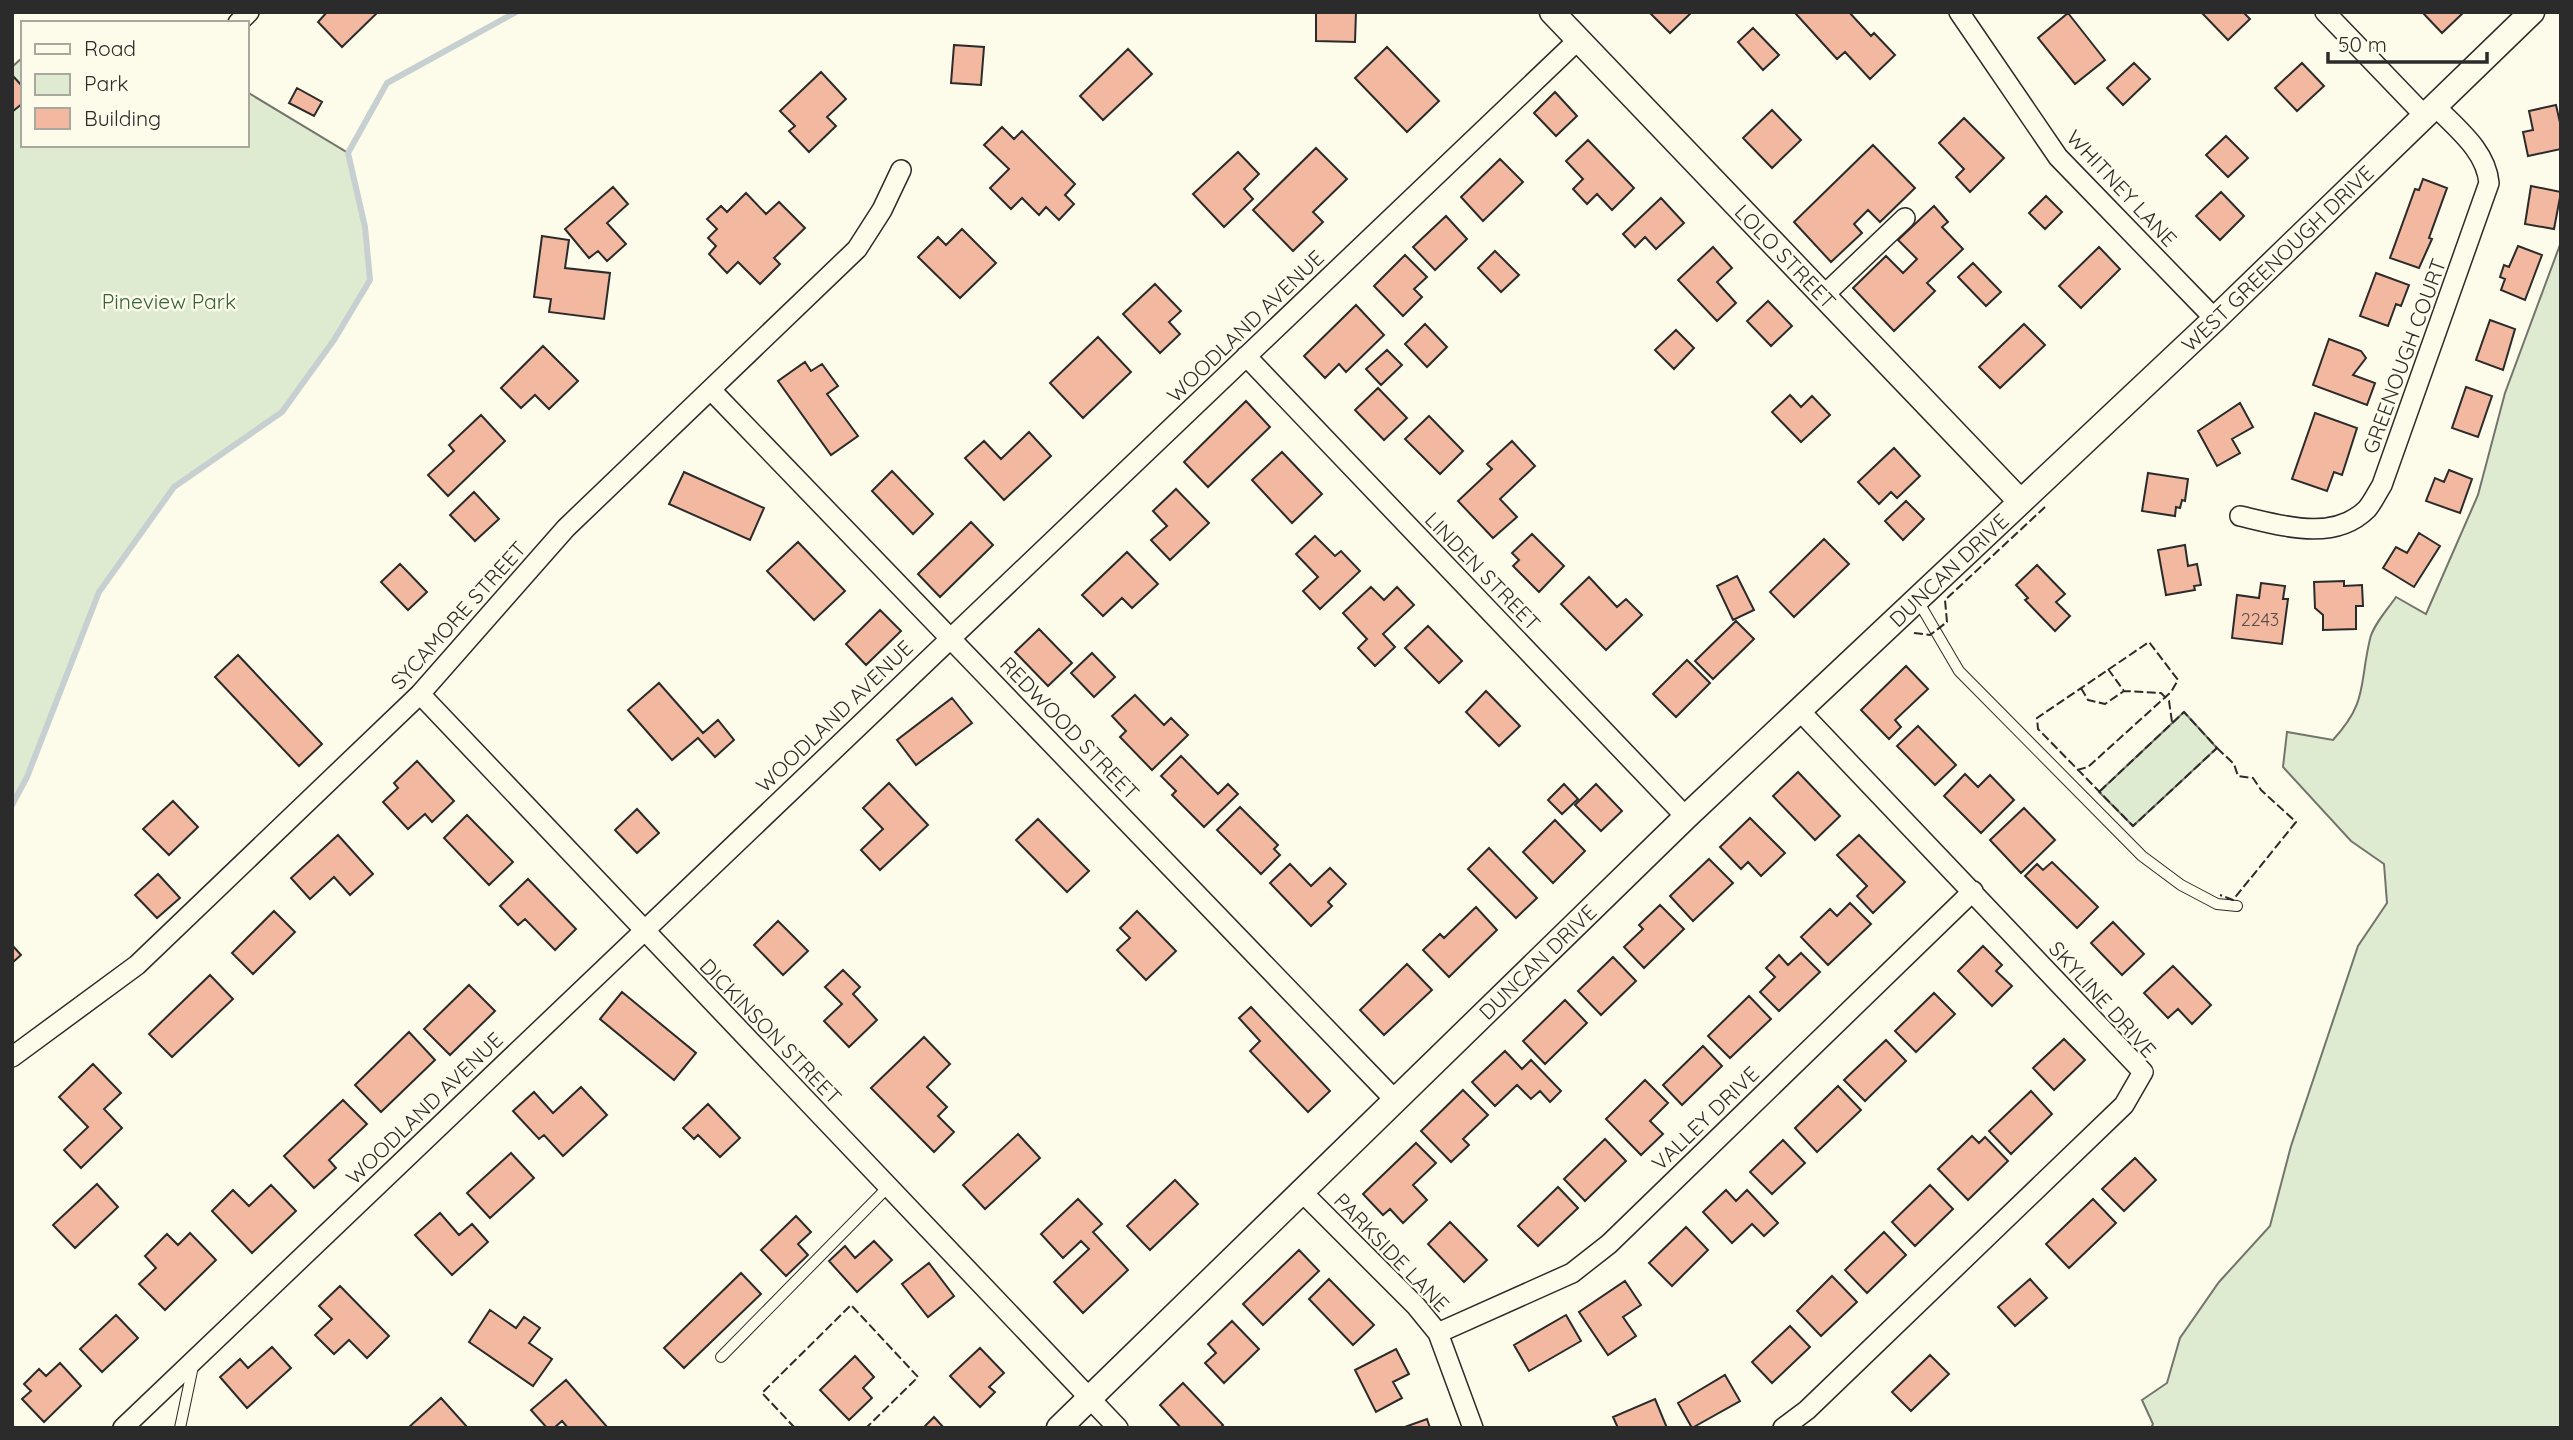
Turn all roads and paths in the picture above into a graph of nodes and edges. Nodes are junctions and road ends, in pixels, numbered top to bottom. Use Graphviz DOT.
graph roads {
  1 [pos="1552,12"];
  2 [pos="1959,12"];
  3 [pos="2325,12"];
  4 [pos="2532,12"];
  5 [pos="1578,40"];
  6 [pos="2429,110"];
  7 [pos="901,170"];
  8 [pos="1905,218"];
  9 [pos="1822,297"];
  10 [pos="2215,318"];
  11 [pos="1246,356"];
  12 [pos="711,390"];
  13 [pos="2020,501"];
  14 [pos="2240,516"];
  15 [pos="1916,598"];
  16 [pos="951,636"];
  17 [pos="420,694"];
  18 [pos="1799,710"];
  19 [pos="1686,817"];
  20 [pos="1973,891"];
  21 [pos="2237,906"];
  22 [pos="642,930"];
  23 [pos="12,1057"];
  24 [pos="1394,1099"];
  25 [pos="889,1186"];
  26 [pos="1300,1190"];
  27 [pos="1438,1333"];
  28 [pos="721,1357"];
  29 [pos="194,1359"];
  30 [pos="1090,1398"];
  31 [pos="124,1428"];
  32 [pos="180,1428"];
  33 [pos="1059,1428"];
  34 [pos="1118,1428"];
  35 [pos="1473,1428"];
  36 [pos="1783,1428"];
  1 -- 5 [label="street, LOLO STREET"];
  2 -- 10 [label="street, WHITNEY LANE"];
  3 -- 6 [label="street, GREENOUGH COURT"];
  4 -- 6 [label="street, WEST GREENOUGH DRIVE"];
  5 -- 9 [label="street, LOLO STREET"];
  5 -- 11 [label="street, WOODLAND AVENUE"];
  6 -- 10 [label="street, WEST GREENOUGH DRIVE"];
  6 -- 14 [label="street, GREENOUGH COURT"];
  7 -- 12 [label="street, SYCAMORE STREET"];
  8 -- 9 [label="street"];
  9 -- 13 [label="street, LOLO STREET"];
  10 -- 13 [label="street, WEST GREENOUGH DRIVE"];
  11 -- 16 [label="street, WOODLAND AVENUE"];
  11 -- 19 [label="street, LINDEN STREET"];
  12 -- 16 [label="street, REDWOOD STREET"];
  12 -- 17 [label="street, SYCAMORE STREET"];
  13 -- 15 [label="street, DUNCAN DRIVE"];
  15 -- 18 [label="street, DUNCAN DRIVE"];
  15 -- 21 [label="lane"];
  16 -- 22 [label="street, WOODLAND AVENUE"];
  16 -- 24 [label="street, REDWOOD STREET"];
  17 -- 22 [label="street, DICKINSON STREET"];
  17 -- 23 [label="street, SYCAMORE STREET"];
  18 -- 19 [label="street, DUNCAN DRIVE"];
  18 -- 20 [label="street, SKYLINE DRIVE"];
  19 -- 24 [label="street, DUNCAN DRIVE"];
  20 -- 27 [label="street, VALLEY DRIVE"];
  20 -- 36 [label="street, SKYLINE DRIVE"];
  22 -- 25 [label="street, DICKINSON STREET"];
  22 -- 29 [label="street, WOODLAND AVENUE"];
  24 -- 26 [label="street, DUNCAN DRIVE"];
  25 -- 28 [label="lane"];
  25 -- 30 [label="street, DICKINSON STREET"];
  26 -- 27 [label="street, PARKSIDE LANE"];
  26 -- 30 [label="street, DUNCAN DRIVE"];
  27 -- 35 [label="street, PARKSIDE LANE"];
  29 -- 31 [label="street, WOODLAND AVENUE"];
  29 -- 32 [label="lane"];
  30 -- 33 [label="street, DUNCAN DRIVE"];
  30 -- 34 [label="street, DICKINSON STREET"];
}
